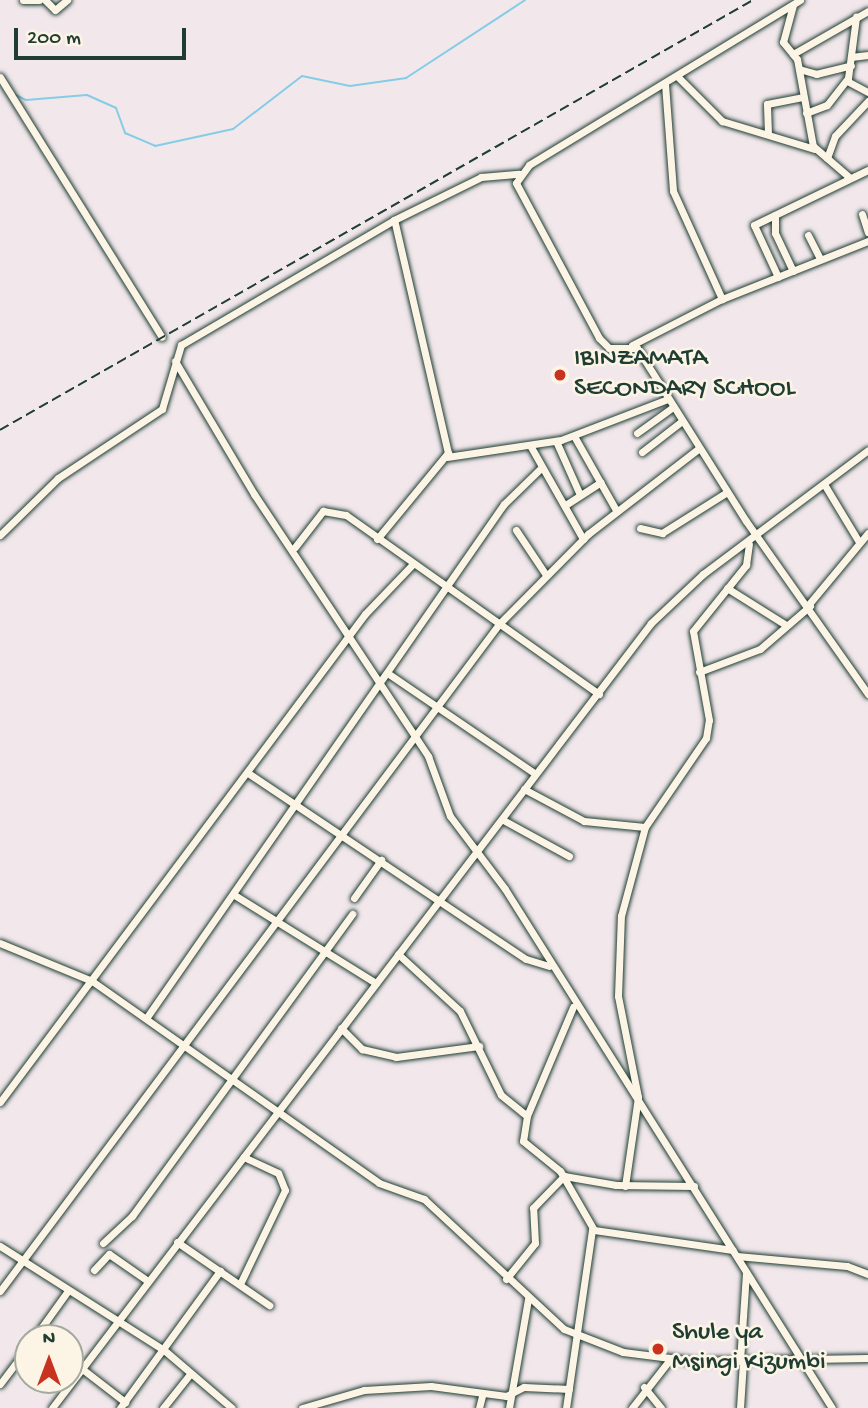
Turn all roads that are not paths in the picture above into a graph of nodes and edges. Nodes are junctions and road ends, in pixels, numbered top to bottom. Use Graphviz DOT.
graph roads {
  1 [pos="23,0"];
  2 [pos="39,0"];
  3 [pos="45,0"];
  4 [pos="66,0"];
  5 [pos="800,0"];
  6 [pos="793,5"];
  7 [pos="868,10"];
  8 [pos="856,17"];
  9 [pos="796,54"];
  10 [pos="868,55"];
  11 [pos="851,61"];
  12 [pos="799,69"];
  13 [pos="677,76"];
  14 [pos="0,77"];
  15 [pos="847,80"];
  16 [pos="665,85"];
  17 [pos="868,92"];
  18 [pos="802,97"];
  19 [pos="868,101"];
  20 [pos="806,113"];
  21 [pos="768,134"];
  22 [pos="815,149"];
  23 [pos="827,158"];
  24 [pos="868,170"];
  25 [pos="519,174"];
  26 [pos="849,177"];
  27 [pos="862,214"];
  28 [pos="775,215"];
  29 [pos="394,220"];
  30 [pos="868,232"];
  31 [pos="808,235"];
  32 [pos="868,241"];
  33 [pos="820,259"];
  34 [pos="793,271"];
  35 [pos="778,276"];
  36 [pos="722,299"];
  37 [pos="162,337"];
  38 [pos="632,345"];
  39 [pos="175,361"];
  40 [pos="668,399"];
  41 [pos="673,407"];
  42 [pos="657,420"];
  43 [pos="682,421"];
  44 [pos="637,433"];
  45 [pos="666,433"];
  46 [pos="574,436"];
  47 [pos="556,441"];
  48 [pos="531,447"];
  49 [pos="698,449"];
  50 [pos="868,450"];
  51 [pos="642,452"];
  52 [pos="447,457"];
  53 [pos="541,468"];
  54 [pos="601,482"];
  55 [pos="824,484"];
  56 [pos="727,492"];
  57 [pos="580,495"];
  58 [pos="567,504"];
  59 [pos="616,510"];
  60 [pos="640,528"];
  61 [pos="516,530"];
  62 [pos="868,533"];
  63 [pos="0,535"];
  64 [pos="760,536"];
  65 [pos="377,539"];
  66 [pos="583,539"];
  67 [pos="859,542"];
  68 [pos="749,544"];
  69 [pos="295,547"];
  70 [pos="413,565"];
  71 [pos="546,575"];
  72 [pos="447,587"];
  73 [pos="727,589"];
  74 [pos="809,605"];
  75 [pos="499,624"];
  76 [pos="786,625"];
  77 [pos="351,635"];
  78 [pos="699,672"];
  79 [pos="389,674"];
  80 [pos="381,682"];
  81 [pos="599,694"];
  82 [pos="868,694"];
  83 [pos="436,706"];
  84 [pos="414,738"];
  85 [pos="248,773"];
  86 [pos="534,773"];
  87 [pos="524,789"];
  88 [pos="293,806"];
  89 [pos="505,821"];
  90 [pos="645,827"];
  91 [pos="339,836"];
  92 [pos="475,851"];
  93 [pos="569,856"];
  94 [pos="381,860"];
  95 [pos="236,896"];
  96 [pos="354,898"];
  97 [pos="439,899"];
  98 [pos="352,914"];
  99 [pos="277,924"];
  100 [pos="0,943"];
  101 [pos="398,954"];
  102 [pos="323,955"];
  103 [pos="549,967"];
  104 [pos="92,981"];
  105 [pos="376,983"];
  106 [pos="573,1007"];
  107 [pos="147,1017"];
  108 [pos="341,1028"];
  109 [pos="185,1046"];
  110 [pos="479,1046"];
  111 [pos="229,1081"];
  112 [pos="638,1097"];
  113 [pos="0,1102"];
  114 [pos="279,1111"];
  115 [pos="527,1116"];
  116 [pos="244,1157"];
  117 [pos="564,1176"];
  118 [pos="625,1186"];
  119 [pos="694,1186"];
  120 [pos="592,1229"];
  121 [pos="177,1242"];
  122 [pos="103,1243"];
  123 [pos="0,1246"];
  124 [pos="735,1253"];
  125 [pos="22,1263"];
  126 [pos="94,1269"];
  127 [pos="220,1271"];
  128 [pos="746,1273"];
  129 [pos="868,1274"];
  130 [pos="506,1279"];
  131 [pos="148,1281"];
  132 [pos="240,1284"];
  133 [pos="0,1291"];
  134 [pos="67,1292"];
  135 [pos="528,1299"];
  136 [pos="269,1305"];
  137 [pos="116,1321"];
  138 [pos="44,1324"];
  139 [pos="578,1334"];
  140 [pos="164,1350"];
  141 [pos="671,1358"];
  142 [pos="868,1358"];
  143 [pos="742,1361"];
  144 [pos="802,1361"];
  145 [pos="84,1364"];
  146 [pos="14,1366"];
  147 [pos="84,1371"];
  148 [pos="190,1374"];
  149 [pos="0,1384"];
  150 [pos="644,1387"];
  151 [pos="569,1389"];
  152 [pos="511,1395"];
  153 [pos="482,1396"];
  154 [pos="826,1398"];
  155 [pos="122,1405"];
  156 [pos="163,1408"];
  157 [pos="232,1408"];
  158 [pos="303,1408"];
  159 [pos="479,1408"];
  160 [pos="509,1408"];
  161 [pos="566,1408"];
  162 [pos="632,1408"];
  163 [pos="661,1408"];
  164 [pos="740,1408"];
  165 [pos="820,1408"];
  166 [pos="832,1408"];
  1 -- 2 [label="street"];
  3 -- 4 [label="street"];
  5 -- 6 [label="street"];
  6 -- 9 [label="street"];
  6 -- 13 [label="street"];
  7 -- 8 [label="street"];
  8 -- 9 [label="street"];
  8 -- 11 [label="street"];
  9 -- 12 [label="street"];
  10 -- 11 [label="street"];
  11 -- 12 [label="street"];
  11 -- 15 [label="street"];
  12 -- 18 [label="street"];
  13 -- 16 [label="street"];
  13 -- 21 [label="street"];
  14 -- 37 [label="street"];
  15 -- 17 [label="street"];
  15 -- 20 [label="street"];
  16 -- 25 [label="street"];
  16 -- 36 [label="street"];
  18 -- 20 [label="street"];
  18 -- 21 [label="street"];
  19 -- 23 [label="street"];
  20 -- 22 [label="street"];
  21 -- 22 [label="street"];
  22 -- 23 [label="street"];
  23 -- 26 [label="street"];
  24 -- 26 [label="street"];
  25 -- 29 [label="street"];
  25 -- 38 [label="street"];
  26 -- 28 [label="street"];
  27 -- 30 [label="street"];
  28 -- 34 [label="street"];
  28 -- 35 [label="street"];
  29 -- 39 [label="street"];
  29 -- 52 [label="street"];
  31 -- 33 [label="street"];
  32 -- 33 [label="street"];
  33 -- 34 [label="street"];
  34 -- 35 [label="street"];
  35 -- 36 [label="street"];
  36 -- 38 [label="street"];
  38 -- 40 [label="street"];
  39 -- 63 [label="street"];
  39 -- 69 [label="street"];
  40 -- 41 [label="street"];
  40 -- 46 [label="street"];
  41 -- 42 [label="street"];
  41 -- 43 [label="street"];
  42 -- 44 [label="street"];
  42 -- 45 [label="street"];
  43 -- 45 [label="street"];
  43 -- 49 [label="street"];
  45 -- 51 [label="street"];
  46 -- 47 [label="street"];
  46 -- 54 [label="street"];
  47 -- 48 [label="street"];
  47 -- 57 [label="street"];
  48 -- 52 [label="street"];
  48 -- 53 [label="street"];
  49 -- 56 [label="street"];
  49 -- 59 [label="street"];
  50 -- 55 [label="street"];
  52 -- 65 [label="street"];
  53 -- 58 [label="street"];
  53 -- 72 [label="street"];
  54 -- 57 [label="street"];
  54 -- 59 [label="street"];
  55 -- 64 [label="street"];
  55 -- 67 [label="street"];
  56 -- 60 [label="street"];
  56 -- 64 [label="street"];
  57 -- 58 [label="street"];
  58 -- 66 [label="street"];
  59 -- 66 [label="street"];
  61 -- 71 [label="street"];
  62 -- 67 [label="street"];
  64 -- 68 [label="street"];
  64 -- 74 [label="street"];
  65 -- 69 [label="street"];
  65 -- 70 [label="street"];
  66 -- 71 [label="street"];
  67 -- 74 [label="street"];
  68 -- 73 [label="street"];
  68 -- 81 [label="street"];
  69 -- 77 [label="street"];
  70 -- 72 [label="street"];
  70 -- 77 [label="street"];
  71 -- 75 [label="street"];
  72 -- 75 [label="street"];
  72 -- 79 [label="street"];
  73 -- 76 [label="street"];
  73 -- 78 [label="street"];
  74 -- 76 [label="street"];
  74 -- 82 [label="street"];
  75 -- 81 [label="street"];
  75 -- 83 [label="street"];
  76 -- 78 [label="street"];
  77 -- 80 [label="street"];
  77 -- 85 [label="street"];
  78 -- 90 [label="street"];
  79 -- 80 [label="street"];
  79 -- 83 [label="street"];
  80 -- 84 [label="street"];
  80 -- 88 [label="street"];
  81 -- 86 [label="street"];
  83 -- 84 [label="street"];
  83 -- 86 [label="street"];
  84 -- 91 [label="street"];
  84 -- 92 [label="street"];
  85 -- 88 [label="street"];
  85 -- 104 [label="street"];
  86 -- 87 [label="street"];
  87 -- 89 [label="street"];
  87 -- 90 [label="street"];
  88 -- 91 [label="street"];
  88 -- 95 [label="street"];
  89 -- 92 [label="street"];
  89 -- 93 [label="street"];
  90 -- 112 [label="street"];
  91 -- 94 [label="street"];
  91 -- 99 [label="street"];
  92 -- 97 [label="street"];
  92 -- 103 [label="street"];
  94 -- 96 [label="street"];
  94 -- 97 [label="street"];
  95 -- 99 [label="street"];
  95 -- 107 [label="street"];
  97 -- 101 [label="street"];
  97 -- 103 [label="street"];
  98 -- 102 [label="street"];
  99 -- 102 [label="street"];
  99 -- 109 [label="street"];
  100 -- 104 [label="street"];
  101 -- 105 [label="street"];
  101 -- 110 [label="street"];
  102 -- 105 [label="street"];
  102 -- 111 [label="street"];
  103 -- 106 [label="street"];
  104 -- 107 [label="street"];
  104 -- 113 [label="street"];
  105 -- 108 [label="street"];
  106 -- 112 [label="street"];
  106 -- 115 [label="street"];
  107 -- 109 [label="street"];
  108 -- 110 [label="street"];
  108 -- 114 [label="street"];
  109 -- 111 [label="street"];
  109 -- 125 [label="street"];
  110 -- 115 [label="street"];
  111 -- 114 [label="street"];
  111 -- 122 [label="street"];
  112 -- 118 [label="street"];
  112 -- 119 [label="street"];
  114 -- 116 [label="street"];
  114 -- 130 [label="street"];
  115 -- 117 [label="street"];
  116 -- 121 [label="street"];
  116 -- 132 [label="street"];
  117 -- 118 [label="street"];
  117 -- 120 [label="street"];
  117 -- 130 [label="street"];
  118 -- 119 [label="street"];
  119 -- 124 [label="street"];
  120 -- 124 [label="street"];
  120 -- 139 [label="street"];
  121 -- 127 [label="street"];
  121 -- 131 [label="street"];
  123 -- 125 [label="street"];
  124 -- 128 [label="street"];
  124 -- 129 [label="street"];
  125 -- 133 [label="street"];
  125 -- 134 [label="street"];
  126 -- 131 [label="street"];
  127 -- 132 [label="street"];
  127 -- 140 [label="street"];
  128 -- 143 [label="street"];
  128 -- 144 [label="street"];
  130 -- 135 [label="street"];
  131 -- 137 [label="street"];
  132 -- 136 [label="street"];
  134 -- 137 [label="street"];
  134 -- 138 [label="street"];
  135 -- 139 [label="street"];
  135 -- 152 [label="street"];
  137 -- 140 [label="street"];
  137 -- 145 [label="street"];
  139 -- 141 [label="street"];
  139 -- 151 [label="street"];
  140 -- 148 [label="street"];
  140 -- 155 [label="street"];
  141 -- 143 [label="street"];
  141 -- 150 [label="street"];
  142 -- 144 [label="street"];
  143 -- 144 [label="street"];
  143 -- 164 [label="street"];
  144 -- 154 [label="street"];
  146 -- 149 [label="street"];
  147 -- 155 [label="street"];
  148 -- 156 [label="street"];
  148 -- 157 [label="street"];
  150 -- 162 [label="street"];
  150 -- 163 [label="street"];
  151 -- 152 [label="street"];
  151 -- 161 [label="street"];
  152 -- 153 [label="street"];
  152 -- 160 [label="street"];
  153 -- 158 [label="street"];
  153 -- 159 [label="street"];
  154 -- 165 [label="street"];
  154 -- 166 [label="street"];
}
